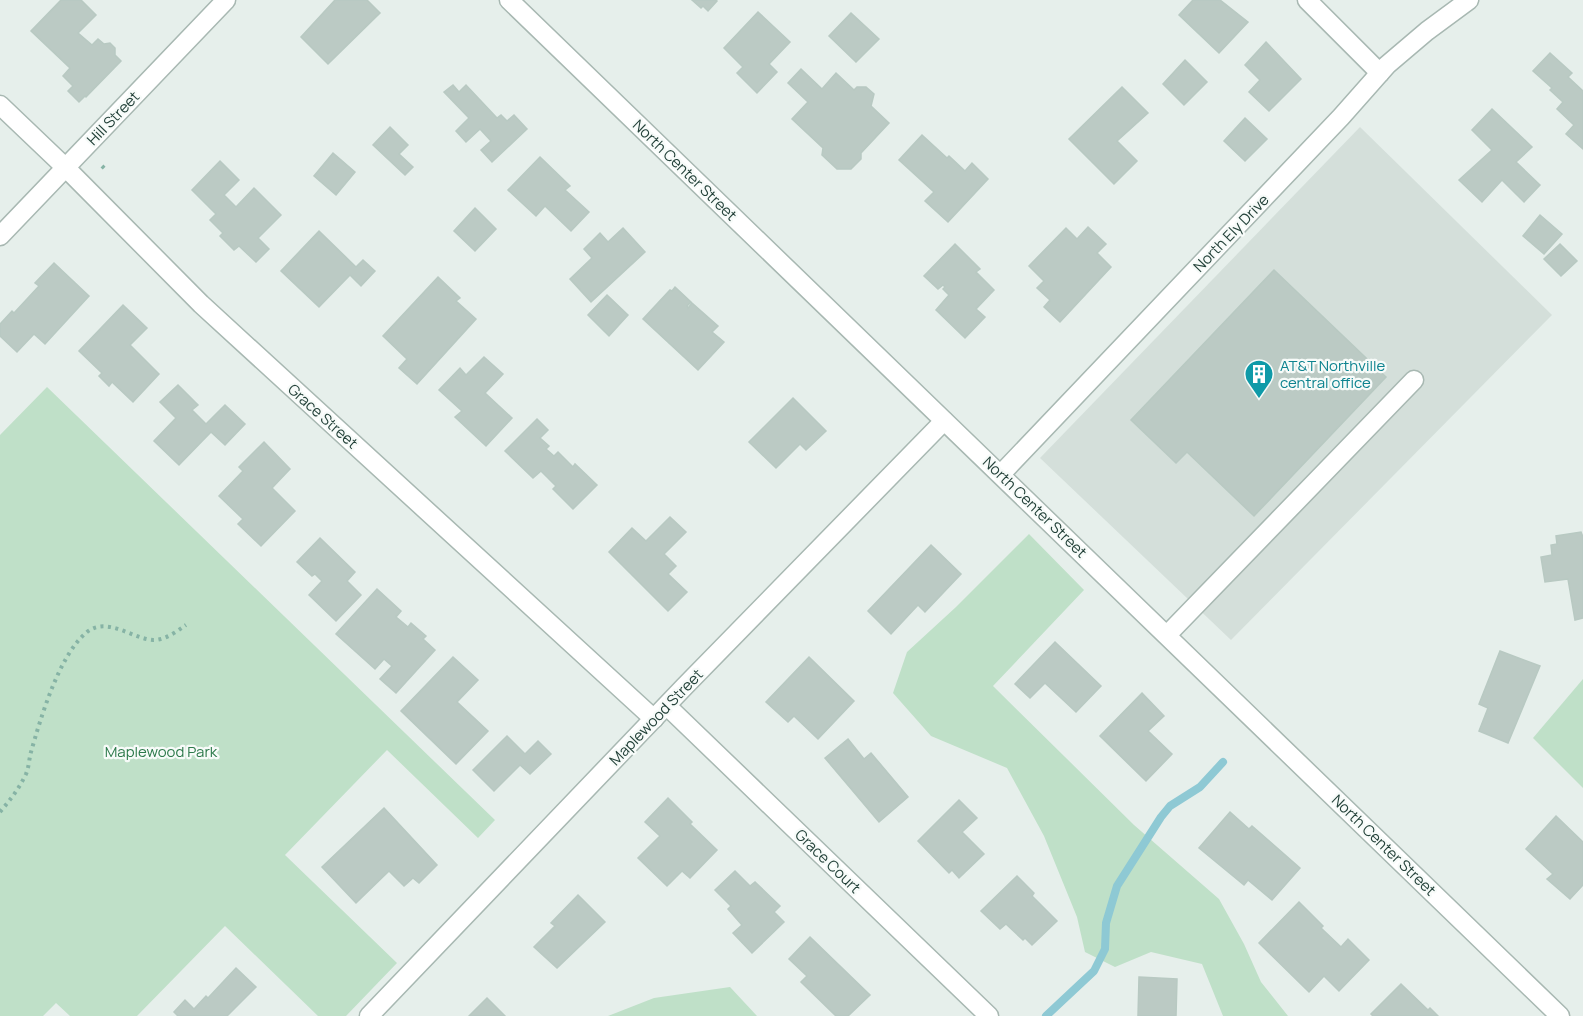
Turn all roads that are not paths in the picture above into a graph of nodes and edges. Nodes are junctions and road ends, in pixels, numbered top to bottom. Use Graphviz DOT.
graph roads {
  1 [pos="225,0"];
  2 [pos="509,0"];
  3 [pos="1306,0"];
  4 [pos="1469,0"];
  5 [pos="1380,73"];
  6 [pos="0,105"];
  7 [pos="66,168"];
  8 [pos="0,236"];
  9 [pos="1414,380"];
  10 [pos="944,420"];
  11 [pos="1001,474"];
  12 [pos="1167,635"];
  13 [pos="661,712"];
  14 [pos="369,1016"];
  15 [pos="989,1016"];
  16 [pos="1560,1016"];
  1 -- 7 [label="street, Hill Street"];
  2 -- 10 [label="street, North Center Street"];
  3 -- 5 [label="street"];
  4 -- 5 [label="street, North Ely Drive"];
  5 -- 11 [label="street, North Ely Drive"];
  6 -- 7 [label="street, Grace Street"];
  7 -- 8 [label="street, Hill Street"];
  7 -- 13 [label="street, Grace Street"];
  9 -- 12 [label="street"];
  10 -- 11 [label="street, North Center Street"];
  10 -- 13 [label="street, Maplewood Street"];
  11 -- 12 [label="street, North Center Street"];
  12 -- 16 [label="street, North Center Street"];
  13 -- 14 [label="street, Maplewood Street"];
  13 -- 15 [label="street, Grace Court"];
}
